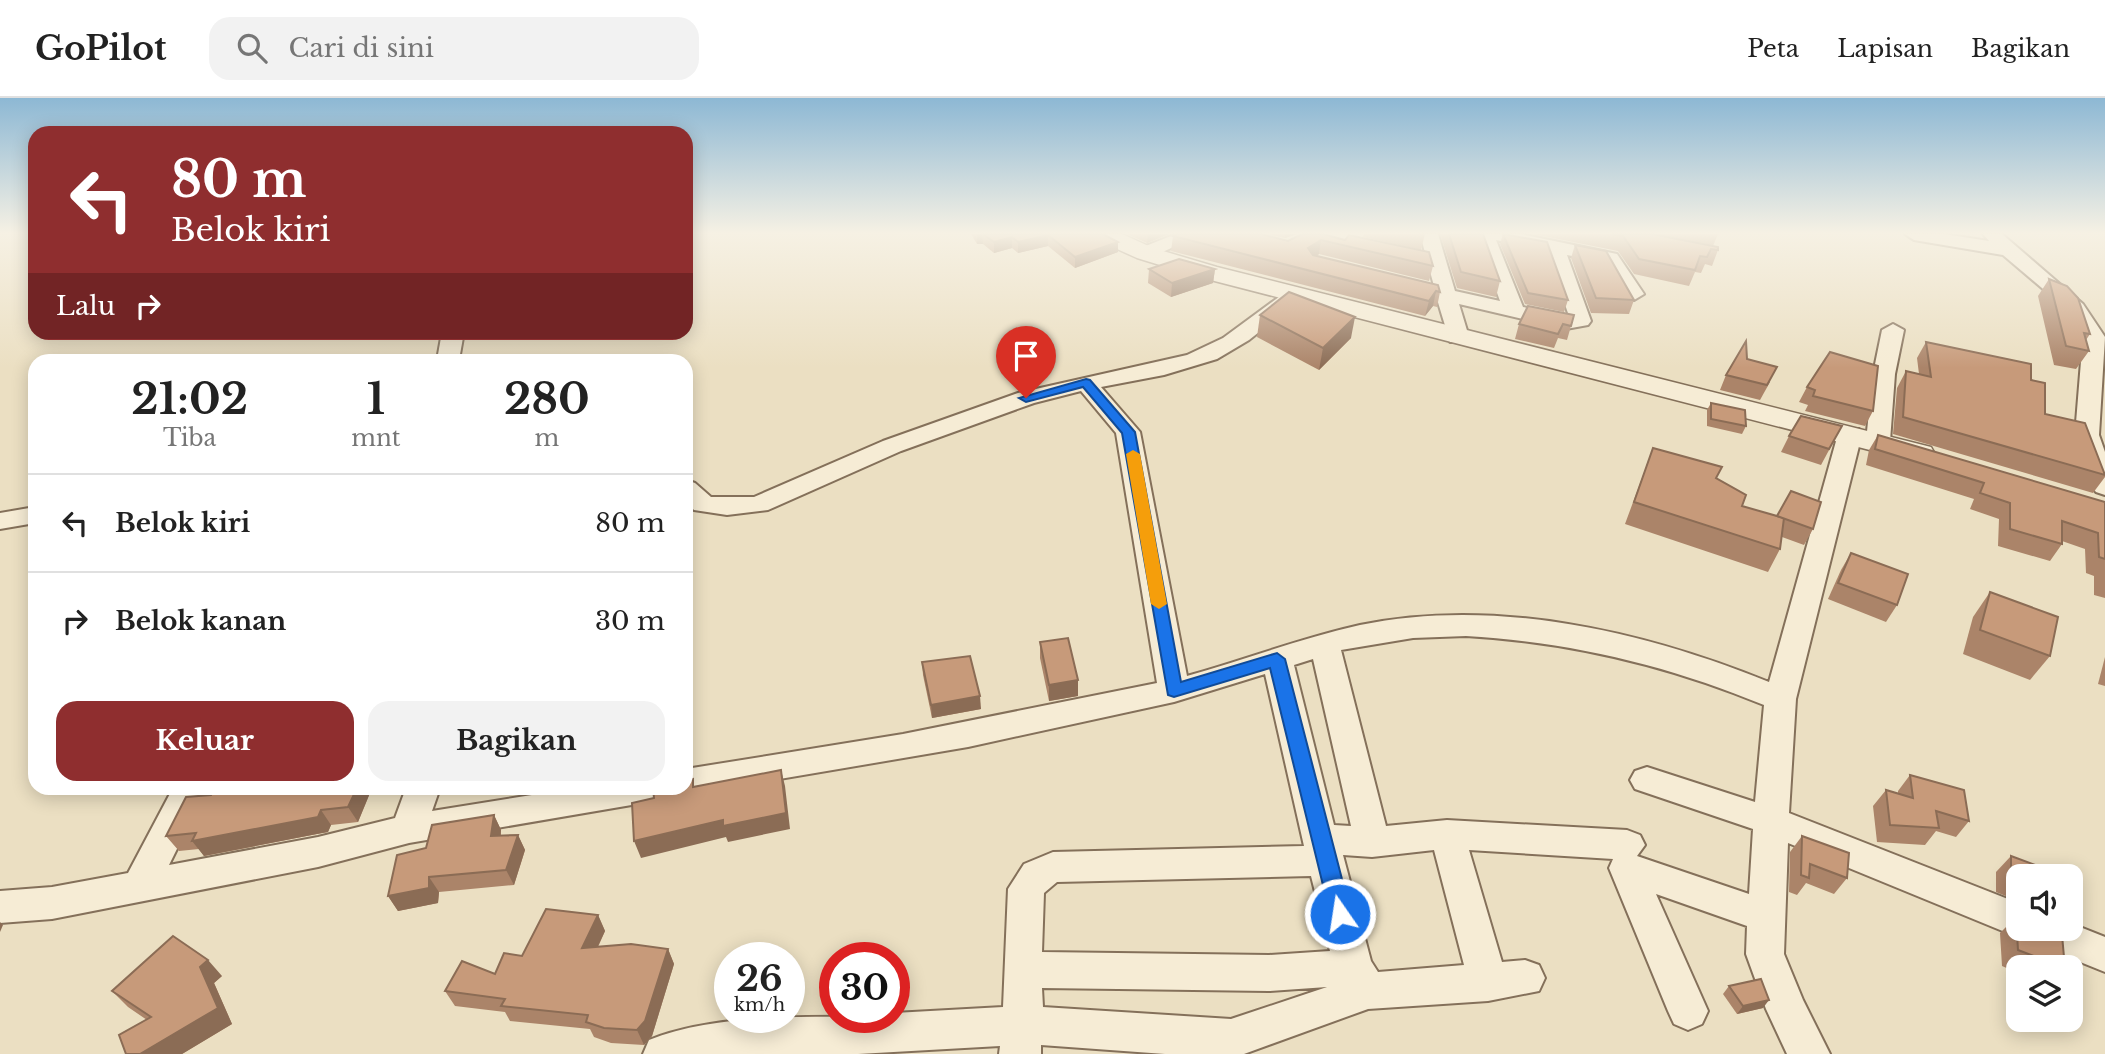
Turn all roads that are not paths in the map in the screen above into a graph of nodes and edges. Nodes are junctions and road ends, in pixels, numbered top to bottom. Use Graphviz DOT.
graph roads {
  1 [pos="1238,279"];
  2 [pos="1381,279"];
  3 [pos="1440,279"];
  4 [pos="1502,279"];
  5 [pos="1566,279"];
  6 [pos="1624,279"];
  7 [pos="2041,279"];
  8 [pos="1294,294"];
  9 [pos="1634,294"];
  10 [pos="1444,295"];
  11 [pos="1514,311"];
  12 [pos="1893,330"];
  13 [pos="1458,337"];
  14 [pos="1086,383"];
  15 [pos="2097,384"];
  16 [pos="1864,438"];
  17 [pos="1942,460"];
  18 [pos="2105,487"];
  19 [pos="693,500"];
  20 [pos="28,516"];
  21 [pos="0,521"];
  22 [pos="1325,646"];
  23 [pos="1277,659"];
  24 [pos="1174,691"];
  25 [pos="1780,699"];
  26 [pos="1647,780"];
  27 [pos="693,781"];
  28 [pos="186,795"];
  29 [pos="421,795"];
  30 [pos="614,795"];
  31 [pos="1771,821"];
  32 [pos="409,830"];
  33 [pos="1447,834"];
  34 [pos="1372,842"];
  35 [pos="1627,845"];
  36 [pos="1324,849"];
  37 [pos="140,886"];
  38 [pos="0,907"];
  39 [pos="2006,914"];
  40 [pos="1765,916"];
  41 [pos="2071,941"];
  42 [pos="2105,955"];
  43 [pos="1022,970"];
  44 [pos="1360,979"];
  45 [pos="1688,1011"];
  46 [pos="1022,1040"];
  47 [pos="664,1054"];
  48 [pos="1809,1054"];
  1 -- 8 [label="street"];
  2 -- 10 [label="street"];
  3 -- 10 [label="street"];
  4 -- 11 [label="street"];
  5 -- 11 [label="street"];
  6 -- 9 [label="street"];
  7 -- 15 [label="street"];
  8 -- 13 [label="street"];
  8 -- 14 [label="street"];
  10 -- 11 [label="street"];
  10 -- 13 [label="street"];
  12 -- 16 [label="street"];
  13 -- 16 [label="street"];
  14 -- 19 [label="street"];
  14 -- 24 [label="street"];
  15 -- 18 [label="street"];
  16 -- 17 [label="street"];
  16 -- 25 [label="street"];
  20 -- 21 [label="street"];
  22 -- 23 [label="street"];
  22 -- 25 [label="street"];
  22 -- 34 [label="street"];
  23 -- 24 [label="street"];
  23 -- 36 [label="street"];
  24 -- 27 [label="street"];
  25 -- 31 [label="street"];
  26 -- 31 [label="street"];
  28 -- 37 [label="street"];
  29 -- 32 [label="street"];
  30 -- 32 [label="street"];
  31 -- 39 [label="street"];
  31 -- 40 [label="street"];
  32 -- 37 [label="street"];
  33 -- 34 [label="street"];
  33 -- 35 [label="street"];
  33 -- 44 [label="street"];
  34 -- 36 [label="street"];
  36 -- 43 [label="street"];
  36 -- 44 [label="street"];
  37 -- 38 [label="street"];
  40 -- 45 [label="street"];
  40 -- 48 [label="street"];
  41 -- 42 [label="street"];
  43 -- 44 [label="street"];
  43 -- 46 [label="street"];
  44 -- 46 [label="street"];
  46 -- 47 [label="street"];
}
